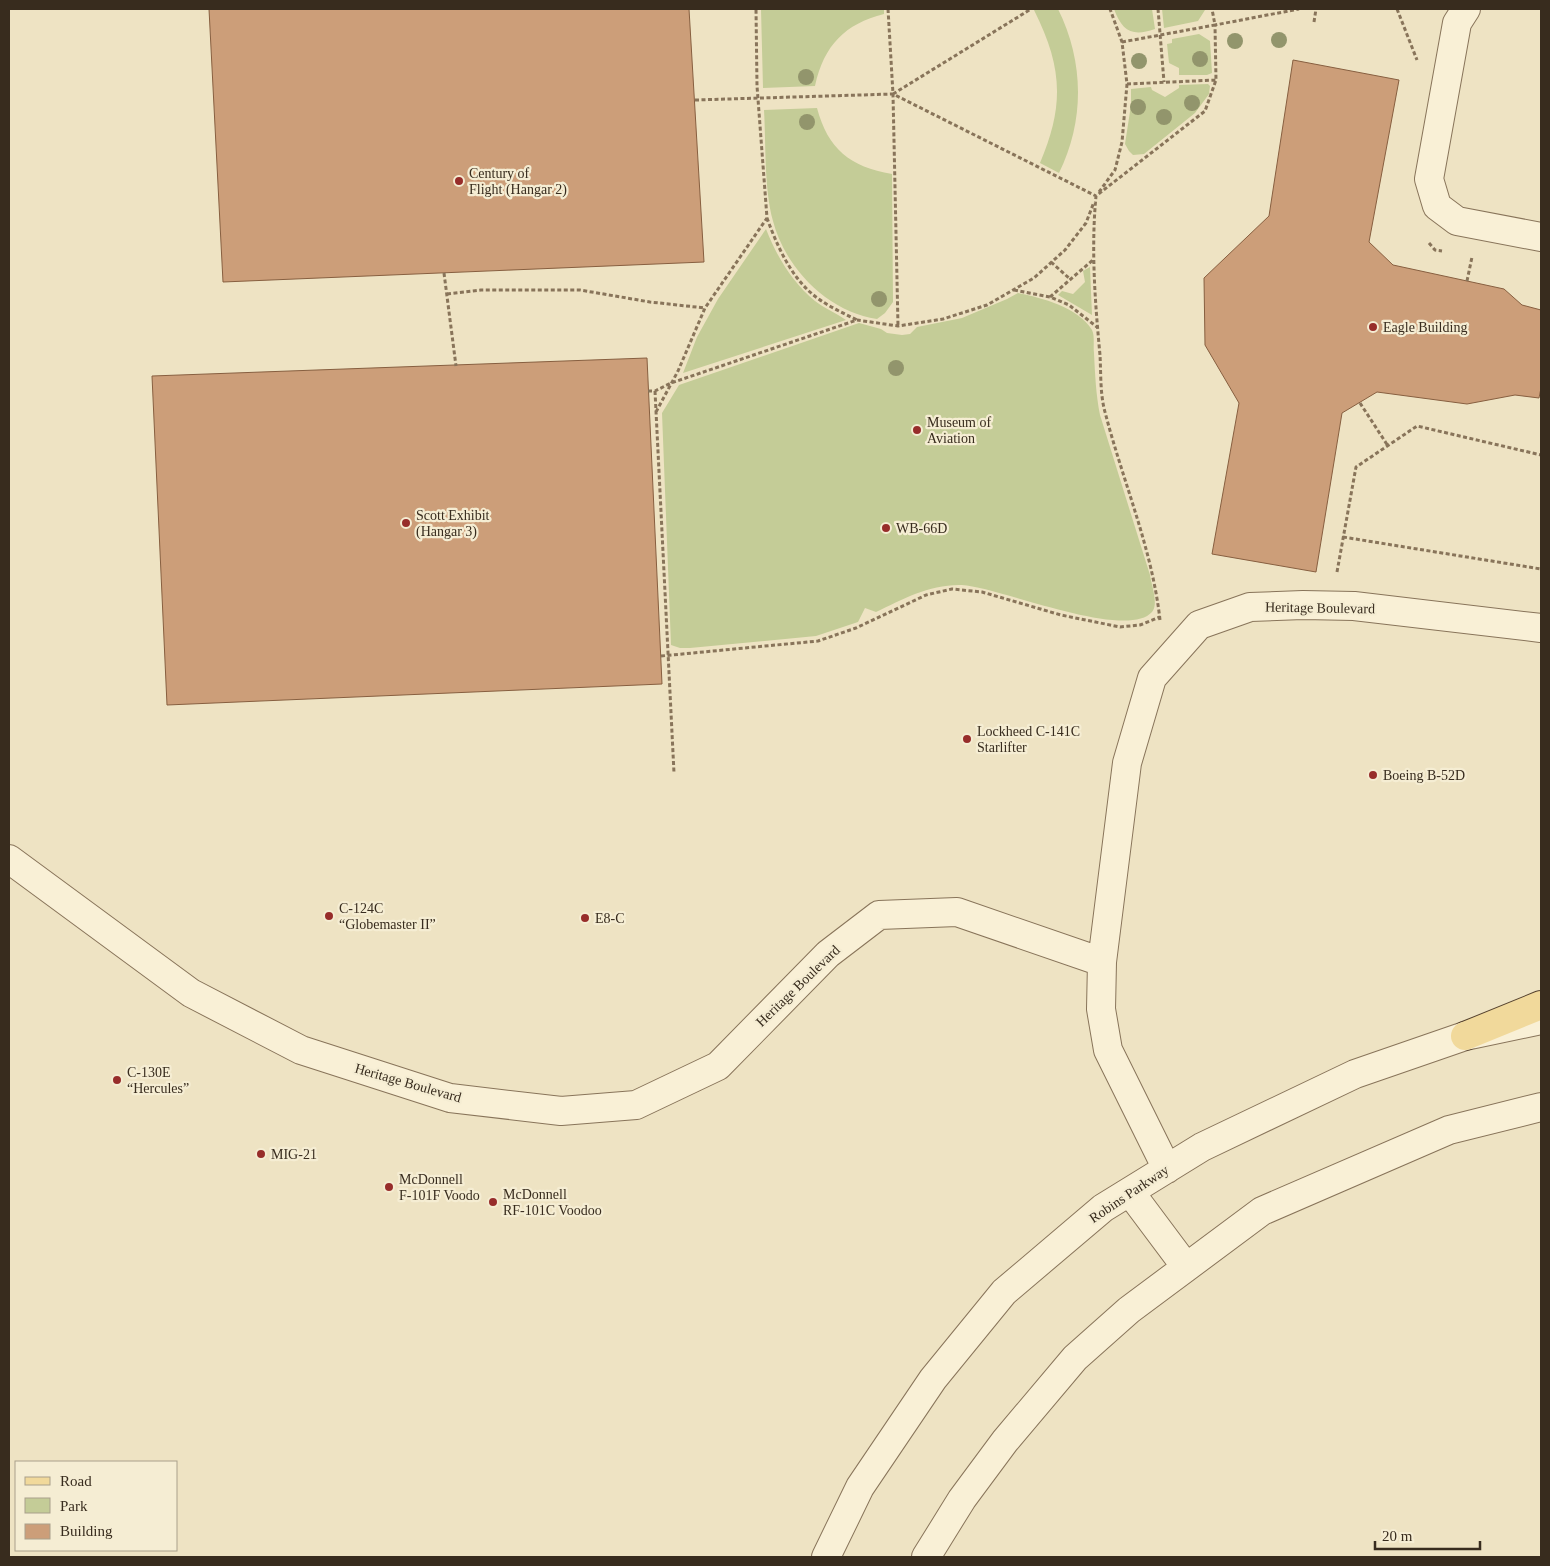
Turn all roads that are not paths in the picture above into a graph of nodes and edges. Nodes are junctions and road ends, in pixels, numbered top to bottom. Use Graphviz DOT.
graph roads {
  1 [pos="1466,9"];
  2 [pos="1541,236"];
  3 [pos="1541,628"];
  4 [pos="9,859"];
  5 [pos="1102,962"];
  6 [pos="1541,1006"];
  7 [pos="1541,1020"];
  8 [pos="1465,1036"];
  9 [pos="1541,1107"];
  10 [pos="1167,1169"];
  11 [pos="1130,1192"];
  12 [pos="1186,1267"];
  13 [pos="826,1557"];
  14 [pos="926,1557"];
  1 -- 2 [label="street"];
  3 -- 5 [label="street, Heritage Boulevard"];
  4 -- 5 [label="street, Heritage Boulevard"];
  5 -- 10 [label="street"];
  6 -- 8 [label="main road"];
  7 -- 8 [label="street, Robins Parkway"];
  8 -- 10 [label="street, Robins Parkway"];
  9 -- 12 [label="street"];
  10 -- 11 [label="street, Robins Parkway"];
  11 -- 12 [label="street"];
  11 -- 13 [label="street, Robins Parkway"];
  12 -- 14 [label="street"];
}
